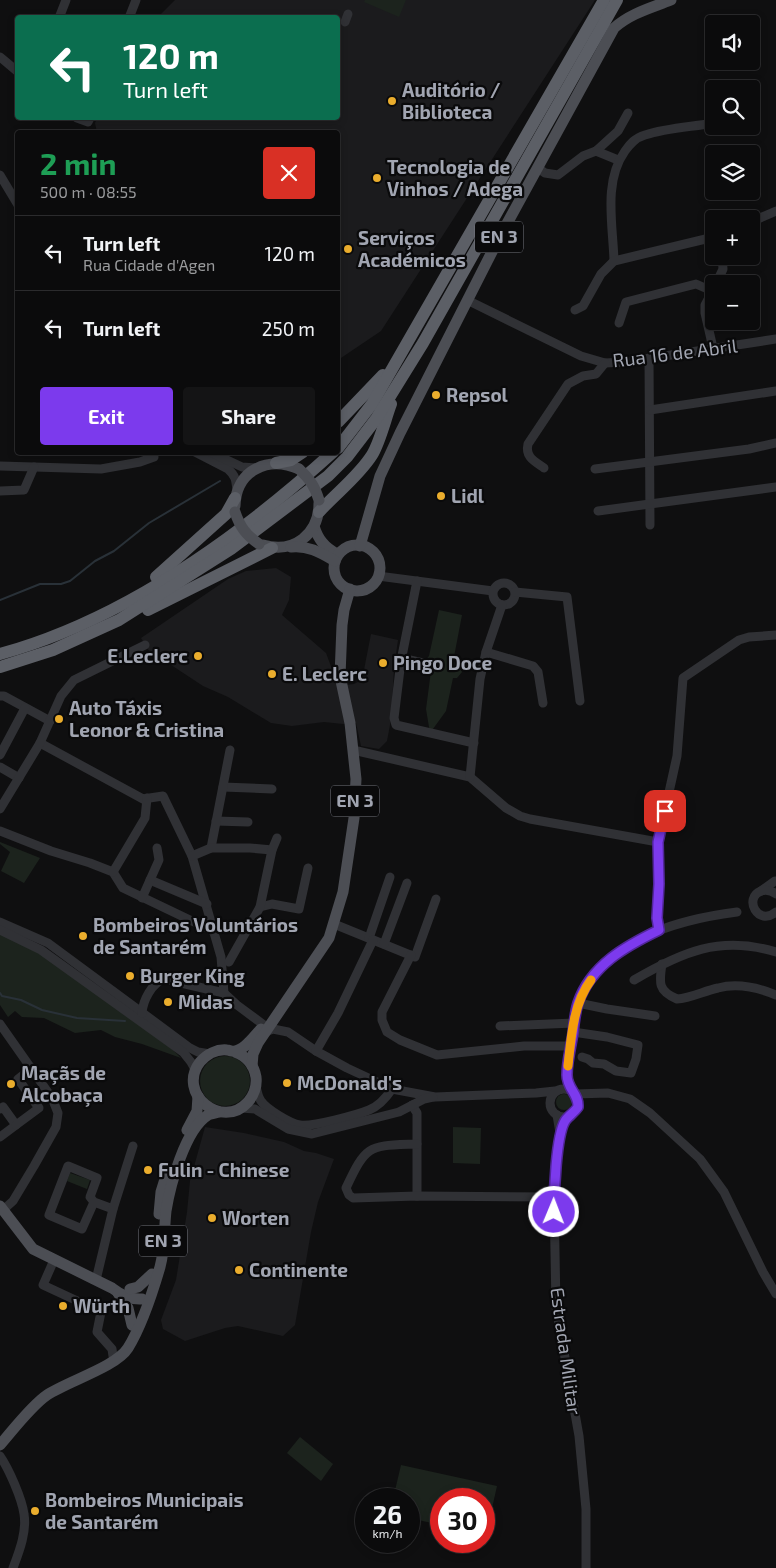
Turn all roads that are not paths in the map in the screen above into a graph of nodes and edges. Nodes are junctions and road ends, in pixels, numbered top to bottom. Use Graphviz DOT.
graph roads {
  1 [pos="66,0"];
  2 [pos="136,0"];
  3 [pos="604,0"];
  4 [pos="617,0"];
  5 [pos="671,0"];
  6 [pos="658,2"];
  7 [pos="60,15"];
  8 [pos="130,15"];
  9 [pos="0,57"];
  10 [pos="15,70"];
  11 [pos="628,113"];
  12 [pos="705,125"];
  13 [pos="596,151"];
  14 [pos="618,160"];
  15 [pos="538,168"];
  16 [pos="0,175"];
  17 [pos="15,200"];
  18 [pos="776,211"];
  19 [pos="760,218"];
  20 [pos="705,239"];
  21 [pos="614,261"];
  22 [pos="705,286"];
  23 [pos="467,300"];
  24 [pos="575,310"];
  25 [pos="619,323"];
  26 [pos="709,330"];
  27 [pos="776,339"];
  28 [pos="713,348"];
  29 [pos="401,353"];
  30 [pos="649,358"];
  31 [pos="605,363"];
  32 [pos="397,386"];
  33 [pos="776,391"];
  34 [pos="650,410"];
  35 [pos="340,420"];
  36 [pos="776,444"];
  37 [pos="340,445"];
  38 [pos="298,455"];
  39 [pos="331,455"];
  40 [pos="212,456"];
  41 [pos="154,457"];
  42 [pos="649,462"];
  43 [pos="276,463"];
  44 [pos="0,466"];
  45 [pos="34,467"];
  46 [pos="257,468"];
  47 [pos="544,468"];
  48 [pos="595,469"];
  49 [pos="776,486"];
  50 [pos="0,491"];
  51 [pos="236,495"];
  52 [pos="650,504"];
  53 [pos="319,506"];
  54 [pos="598,511"];
  55 [pos="650,524"];
  56 [pos="314,526"];
  57 [pos="360,546"];
  58 [pos="278,547"];
  59 [pos="337,558"];
  60 [pos="378,576"];
  61 [pos="418,581"];
  62 [pos="350,589"];
  63 [pos="493,591"];
  64 [pos="515,592"];
  65 [pos="123,605"];
  66 [pos="502,605"];
  67 [pos="119,620"];
  68 [pos="776,635"];
  69 [pos="146,645"];
  70 [pos="486,652"];
  71 [pos="0,654"];
  72 [pos="401,658"];
  73 [pos="423,663"];
  74 [pos="0,667"];
  75 [pos="0,696"];
  76 [pos="580,701"];
  77 [pos="543,703"];
  78 [pos="25,708"];
  79 [pos="50,721"];
  80 [pos="40,743"];
  81 [pos="474,743"];
  82 [pos="230,750"];
  83 [pos="353,750"];
  84 [pos="0,755"];
  85 [pos="0,768"];
  86 [pos="470,777"];
  87 [pos="19,778"];
  88 [pos="223,786"];
  89 [pos="272,789"];
  90 [pos="147,798"];
  91 [pos="0,809"];
  92 [pos="216,821"];
  93 [pos="248,822"];
  94 [pos="0,831"];
  95 [pos="277,838"];
  96 [pos="658,842"];
  97 [pos="157,848"];
  98 [pos="211,848"];
  99 [pos="272,850"];
  100 [pos="192,856"];
  101 [pos="308,868"];
  102 [pos="113,872"];
  103 [pos="390,877"];
  104 [pos="150,880"];
  105 [pos="776,880"];
  106 [pos="407,883"];
  107 [pos="761,891"];
  108 [pos="776,893"];
  109 [pos="142,898"];
  110 [pos="436,899"];
  111 [pos="207,904"];
  112 [pos="260,907"];
  113 [pos="737,912"];
  114 [pos="775,914"];
  115 [pos="0,922"];
  116 [pos="334,924"];
  117 [pos="0,930"];
  118 [pos="659,930"];
  119 [pos="215,932"];
  120 [pos="371,939"];
  121 [pos="384,944"];
  122 [pos="776,952"];
  123 [pos="411,955"];
  124 [pos="229,962"];
  125 [pos="662,964"];
  126 [pos="634,980"];
  127 [pos="224,993"];
  128 [pos="776,995"];
  129 [pos="147,996"];
  130 [pos="578,1003"];
  131 [pos="132,1006"];
  132 [pos="142,1013"];
  133 [pos="655,1016"];
  134 [pos="0,1024"];
  135 [pos="500,1026"];
  136 [pos="573,1028"];
  137 [pos="265,1029"];
  138 [pos="570,1046"];
  139 [pos="316,1051"];
  140 [pos="235,1052"];
  141 [pos="210,1054"];
  142 [pos="582,1057"];
  143 [pos="252,1066"];
  144 [pos="32,1068"];
  145 [pos="196,1070"];
  146 [pos="567,1076"];
  147 [pos="256,1084"];
  148 [pos="396,1090"];
  149 [pos="558,1090"];
  150 [pos="573,1092"];
  151 [pos="536,1094"];
  152 [pos="595,1094"];
  153 [pos="198,1096"];
  154 [pos="435,1096"];
  155 [pos="578,1103"];
  156 [pos="550,1104"];
  157 [pos="242,1108"];
  158 [pos="0,1109"];
  159 [pos="415,1109"];
  160 [pos="218,1112"];
  161 [pos="399,1112"];
  162 [pos="557,1115"];
  163 [pos="569,1116"];
  164 [pos="418,1123"];
  165 [pos="16,1125"];
  166 [pos="560,1133"];
  167 [pos="0,1137"];
  168 [pos="417,1144"];
  169 [pos="133,1146"];
  170 [pos="417,1196"];
  171 [pos="554,1197"];
  172 [pos="94,1202"];
  173 [pos="1,1208"];
  174 [pos="114,1210"];
  175 [pos="54,1260"];
  176 [pos="152,1274"];
  177 [pos="96,1280"];
  178 [pos="130,1289"];
  179 [pos="115,1290"];
  180 [pos="776,1294"];
  181 [pos="145,1300"];
  182 [pos="132,1325"];
  183 [pos="113,1356"];
  184 [pos="101,1368"];
  185 [pos="0,1445"];
  186 [pos="0,1456"];
  187 [pos="13,1568"];
  188 [pos="586,1568"];
  1 -- 7 [label="street"];
  2 -- 8 [label="street"];
  3 -- 29 [label="highway"];
  4 -- 32 [label="highway"];
  5 -- 6 [label="main road, EN 3"];
  6 -- 15 [label="main road, EN 3"];
  9 -- 10 [label="street"];
  11 -- 13 [label="street"];
  12 -- 14 [label="street"];
  13 -- 14 [label="street"];
  13 -- 15 [label="street"];
  14 -- 21 [label="street"];
  15 -- 23 [label="main road, EN 3"];
  16 -- 17 [label="street"];
  18 -- 19 [label="street"];
  20 -- 21 [label="street"];
  21 -- 24 [label="street"];
  22 -- 25 [label="street"];
  23 -- 31 [label="street, Rua 16 de Abril"];
  23 -- 57 [label="main road, EN 3"];
  26 -- 28 [label="street"];
  27 -- 28 [label="street, Rua 16 de Abril"];
  28 -- 30 [label="street, Rua 16 de Abril"];
  29 -- 35 [label="highway"];
  29 -- 37 [label="highway"];
  30 -- 31 [label="street, Rua 16 de Abril"];
  30 -- 34 [label="street"];
  31 -- 47 [label="street"];
  32 -- 53 [label="highway"];
  32 -- 67 [label="highway"];
  33 -- 34 [label="street"];
  34 -- 42 [label="street"];
  36 -- 42 [label="street"];
  38 -- 43 [label="highway"];
  39 -- 65 [label="highway"];
  40 -- 46 [label="street"];
  40 -- 51 [label="street"];
  41 -- 45 [label="street"];
  42 -- 48 [label="street"];
  42 -- 52 [label="street"];
  43 -- 46 [label="main road"];
  43 -- 53 [label="main road, bridge"];
  44 -- 45 [label="street"];
  45 -- 50 [label="street"];
  46 -- 51 [label="main road"];
  49 -- 52 [label="street"];
  51 -- 58 [label="main road, bridge"];
  51 -- 65 [label="highway"];
  52 -- 54 [label="street"];
  52 -- 55 [label="street"];
  53 -- 56 [label="main road"];
  56 -- 58 [label="main road"];
  56 -- 59 [label="main road"];
  57 -- 59 [label="main road"];
  57 -- 60 [label="main road"];
  58 -- 59 [label="main road"];
  58 -- 67 [label="highway"];
  59 -- 62 [label="main road"];
  60 -- 61 [label="street"];
  60 -- 62 [label="main road"];
  61 -- 63 [label="street"];
  61 -- 72 [label="street"];
  62 -- 83 [label="main road, EN 3"];
  63 -- 64 [label="street"];
  63 -- 66 [label="street"];
  64 -- 66 [label="street"];
  64 -- 76 [label="street"];
  65 -- 71 [label="highway"];
  66 -- 70 [label="street"];
  67 -- 74 [label="highway"];
  68 -- 96 [label="street"];
  69 -- 79 [label="street"];
  70 -- 77 [label="street"];
  70 -- 81 [label="street"];
  72 -- 73 [label="street"];
  72 -- 81 [label="street"];
  75 -- 78 [label="street"];
  78 -- 79 [label="street"];
  78 -- 84 [label="street"];
  79 -- 80 [label="street"];
  80 -- 87 [label="street"];
  80 -- 90 [label="street"];
  81 -- 86 [label="street"];
  82 -- 88 [label="street"];
  83 -- 86 [label="street"];
  83 -- 116 [label="main road, EN 3"];
  85 -- 87 [label="street"];
  86 -- 96 [label="street"];
  87 -- 91 [label="street"];
  88 -- 89 [label="street"];
  88 -- 92 [label="street"];
  90 -- 100 [label="street"];
  90 -- 102 [label="street"];
  92 -- 93 [label="street"];
  92 -- 98 [label="street"];
  94 -- 102 [label="street"];
  95 -- 99 [label="street"];
  96 -- 118 [label="street"];
  97 -- 104 [label="street"];
  98 -- 99 [label="street"];
  98 -- 100 [label="street"];
  99 -- 112 [label="street"];
  100 -- 111 [label="street"];
  101 -- 112 [label="street"];
  102 -- 109 [label="street"];
  103 -- 120 [label="street"];
  104 -- 109 [label="street"];
  104 -- 111 [label="street"];
  105 -- 107 [label="street"];
  105 -- 108 [label="street"];
  106 -- 121 [label="street"];
  107 -- 108 [label="street"];
  107 -- 114 [label="street"];
  109 -- 119 [label="street"];
  110 -- 123 [label="street"];
  111 -- 119 [label="street"];
  112 -- 124 [label="street"];
  113 -- 118 [label="street"];
  115 -- 131 [label="street"];
  116 -- 120 [label="street"];
  116 -- 137 [label="main road, EN 3"];
  117 -- 145 [label="street"];
  118 -- 130 [label="street"];
  119 -- 127 [label="street"];
  120 -- 121 [label="street"];
  120 -- 139 [label="street"];
  121 -- 123 [label="street"];
  122 -- 125 [label="street"];
  123 -- 138 [label="street"];
  125 -- 126 [label="street"];
  125 -- 128 [label="street"];
  127 -- 129 [label="street"];
  127 -- 137 [label="street"];
  129 -- 131 [label="street"];
  129 -- 132 [label="street"];
  130 -- 133 [label="street"];
  130 -- 136 [label="street"];
  131 -- 132 [label="street"];
  132 -- 141 [label="street"];
  134 -- 144 [label="street"];
  135 -- 136 [label="street"];
  136 -- 138 [label="street"];
  136 -- 142 [label="street"];
  137 -- 139 [label="street"];
  137 -- 140 [label="main road, EN 3"];
  137 -- 143 [label="main road, EN 3"];
  138 -- 146 [label="street"];
  139 -- 148 [label="street"];
  140 -- 141 [label="main road"];
  140 -- 143 [label="main road"];
  141 -- 145 [label="main road"];
  143 -- 147 [label="main road, EN 3"];
  144 -- 165 [label="street"];
  144 -- 173 [label="street"];
  145 -- 153 [label="main road, EN 3"];
  146 -- 149 [label="street"];
  146 -- 150 [label="street"];
  147 -- 148 [label="street"];
  147 -- 157 [label="main road"];
  148 -- 154 [label="street"];
  148 -- 161 [label="street"];
  149 -- 150 [label="street"];
  149 -- 151 [label="street"];
  149 -- 156 [label="street"];
  150 -- 152 [label="street"];
  150 -- 155 [label="street"];
  151 -- 154 [label="street"];
  151 -- 156 [label="street"];
  152 -- 155 [label="street"];
  152 -- 180 [label="street"];
  153 -- 160 [label="main road"];
  153 -- 176 [label="main road, EN 3"];
  154 -- 159 [label="street"];
  155 -- 163 [label="street"];
  156 -- 162 [label="street"];
  157 -- 160 [label="main road, EN 3"];
  157 -- 161 [label="street"];
  158 -- 165 [label="street"];
  159 -- 161 [label="street"];
  159 -- 164 [label="street"];
  160 -- 181 [label="main road, EN 3"];
  161 -- 164 [label="street"];
  162 -- 163 [label="street"];
  162 -- 166 [label="street, Estrada Militar"];
  163 -- 166 [label="street, Estrada Militar"];
  164 -- 168 [label="street"];
  165 -- 167 [label="street"];
  166 -- 171 [label="street, Estrada Militar"];
  168 -- 170 [label="street"];
  168 -- 170 [label="street"];
  169 -- 174 [label="street"];
  170 -- 171 [label="street"];
  171 -- 188 [label="street, Estrada Militar"];
  172 -- 172 [label="street"];
  172 -- 174 [label="street"];
  173 -- 175 [label="main road"];
  174 -- 177 [label="street"];
  175 -- 177 [label="main road"];
  175 -- 183 [label="street"];
  176 -- 178 [label="main road"];
  176 -- 181 [label="main road, EN 3"];
  177 -- 179 [label="main road"];
  178 -- 179 [label="main road"];
  178 -- 181 [label="main road"];
  179 -- 181 [label="main road"];
  179 -- 182 [label="main road"];
  181 -- 182 [label="main road, EN 3"];
  181 -- 184 [label="main road, EN 3"];
  182 -- 183 [label="main road, EN 3"];
  183 -- 184 [label="main road, EN 3"];
  184 -- 185 [label="main road, EN 3"];
  186 -- 187 [label="street"];
}
